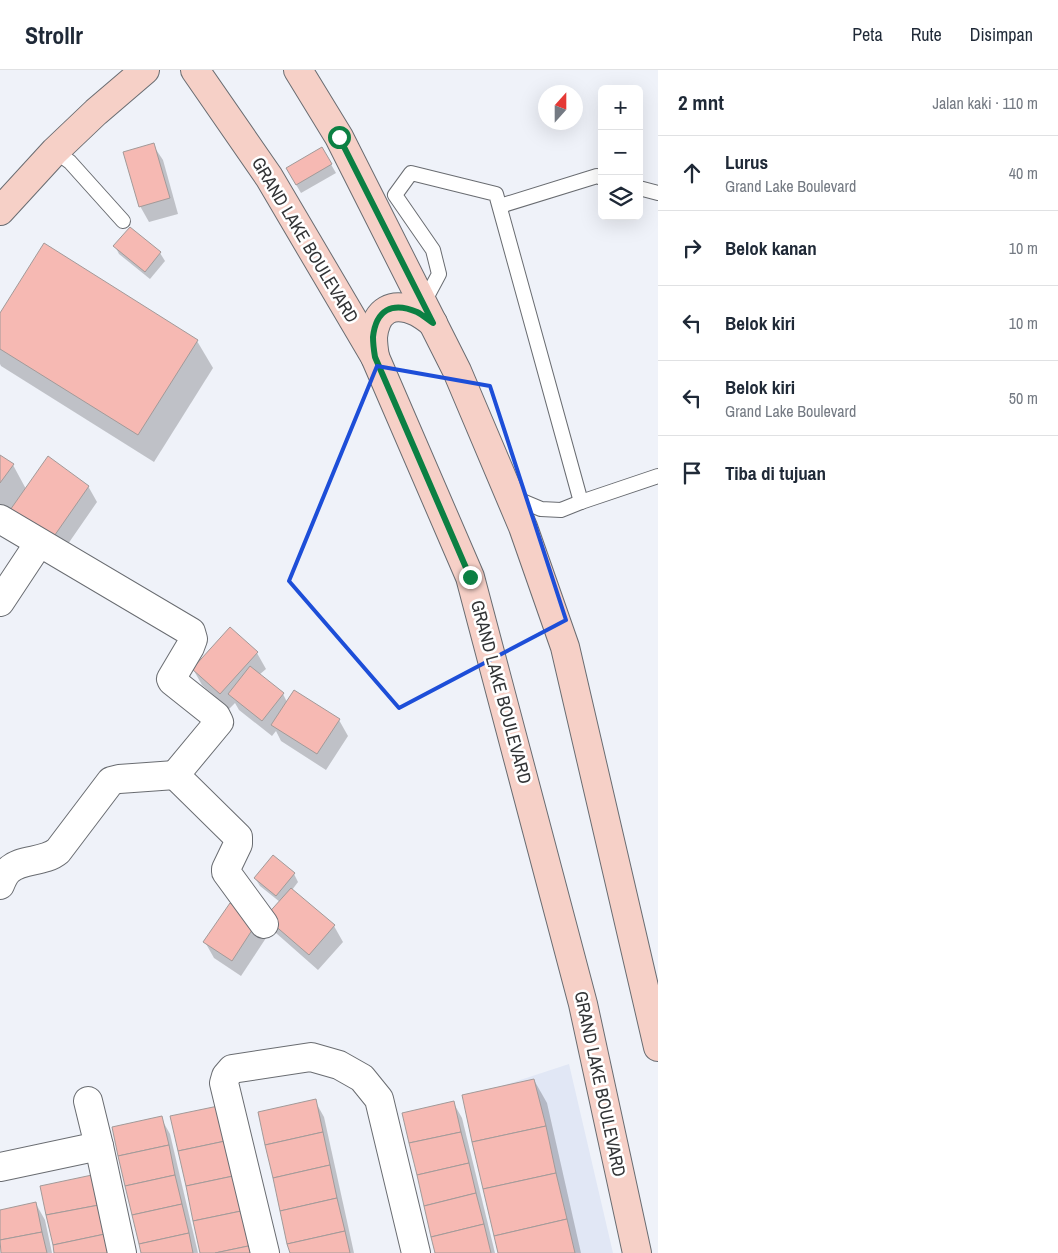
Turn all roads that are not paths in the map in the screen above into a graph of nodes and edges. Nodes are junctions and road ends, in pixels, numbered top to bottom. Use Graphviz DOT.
graph roads {
  1 [pos="145,70"];
  2 [pos="195,70"];
  3 [pos="298,70"];
  4 [pos="55,151"];
  5 [pos="598,176"];
  6 [pos="643,189"];
  7 [pos="658,193"];
  8 [pos="500,206"];
  9 [pos="0,211"];
  10 [pos="123,221"];
  11 [pos="428,313"];
  12 [pos="375,357"];
  13 [pos="658,476"];
  14 [pos="510,495"];
  15 [pos="582,502"];
  16 [pos="0,519"];
  17 [pos="39,543"];
  18 [pos="0,602"];
  19 [pos="175,775"];
  20 [pos="0,885"];
  21 [pos="264,924"];
  22 [pos="658,1047"];
  23 [pos="88,1101"];
  24 [pos="99,1146"];
  25 [pos="0,1167"];
  26 [pos="122,1253"];
  27 [pos="265,1253"];
  28 [pos="416,1253"];
  29 [pos="637,1253"];
  1 -- 4 [label="street"];
  2 -- 12 [label="street, GRAND LAKE BOULEVARD"];
  3 -- 11 [label="street"];
  4 -- 9 [label="street"];
  4 -- 10 [label="lane"];
  5 -- 8 [label="lane"];
  6 -- 7 [label="lane"];
  8 -- 11 [label="lane"];
  8 -- 15 [label="lane"];
  11 -- 12 [label="street"];
  11 -- 14 [label="street"];
  12 -- 29 [label="street, GRAND LAKE BOULEVARD"];
  13 -- 15 [label="lane"];
  14 -- 15 [label="lane"];
  14 -- 22 [label="street"];
  16 -- 17 [label="street"];
  17 -- 18 [label="street"];
  17 -- 19 [label="street"];
  19 -- 20 [label="street"];
  19 -- 21 [label="street"];
  23 -- 24 [label="street"];
  24 -- 25 [label="street"];
  24 -- 26 [label="street"];
  27 -- 28 [label="street"];
}
